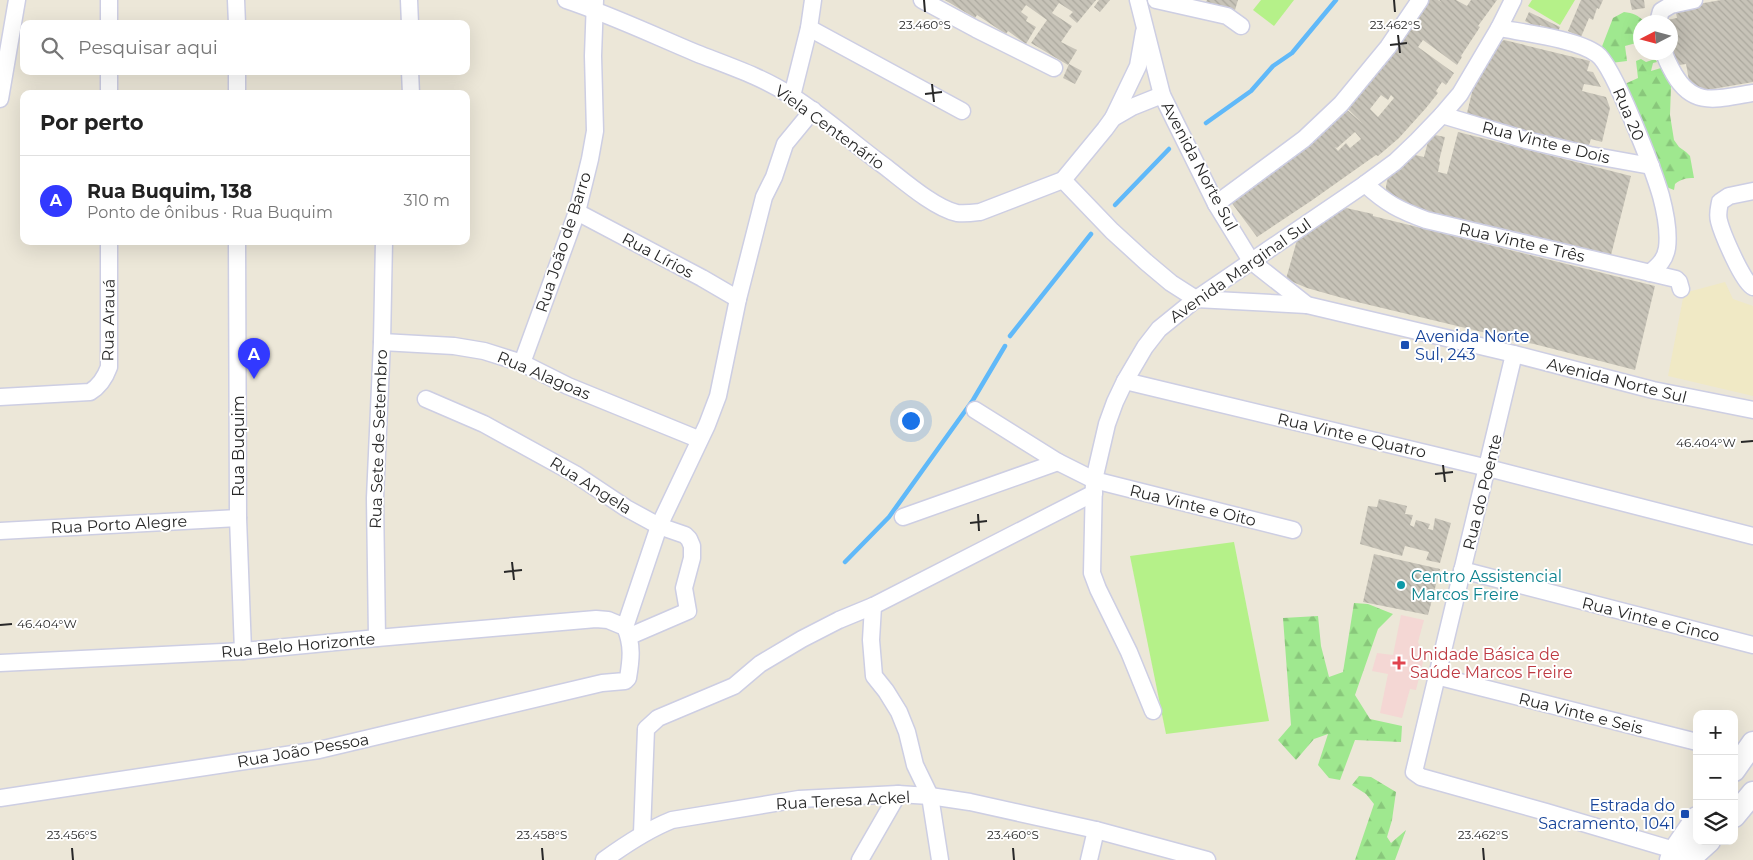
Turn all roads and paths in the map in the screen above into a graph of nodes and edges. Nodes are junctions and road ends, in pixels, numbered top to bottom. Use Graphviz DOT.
graph roads {
  1 [pos="18,0"];
  2 [pos="109,0"];
  3 [pos="236,0"];
  4 [pos="409,0"];
  5 [pos="566,0"];
  6 [pos="814,0"];
  7 [pos="922,0"];
  8 [pos="1138,0"];
  9 [pos="1156,0"];
  10 [pos="1420,0"];
  11 [pos="1513,0"];
  12 [pos="1694,0"];
  13 [pos="595,5"];
  14 [pos="1201,5"];
  15 [pos="1661,15"];
  16 [pos="109,20"];
  17 [pos="237,20"];
  18 [pos="410,20"];
  19 [pos="1241,26"];
  20 [pos="1145,27"];
  21 [pos="809,28"];
  22 [pos="1499,28"];
  23 [pos="1668,60"];
  24 [pos="1054,68"];
  25 [pos="109,75"];
  26 [pos="237,75"];
  27 [pos="410,75"];
  28 [pos="109,90"];
  29 [pos="237,90"];
  30 [pos="411,90"];
  31 [pos="1753,93"];
  32 [pos="1162,95"];
  33 [pos="792,96"];
  34 [pos="0,99"];
  35 [pos="812,110"];
  36 [pos="962,111"];
  37 [pos="1442,115"];
  38 [pos="1113,118"];
  39 [pos="1651,166"];
  40 [pos="1063,180"];
  41 [pos="1365,184"];
  42 [pos="1753,191"];
  43 [pos="1216,204"];
  44 [pos="577,212"];
  45 [pos="109,245"];
  46 [pos="237,245"];
  47 [pos="384,245"];
  48 [pos="1251,261"];
  49 [pos="1650,273"];
  50 [pos="1753,288"];
  51 [pos="1681,289"];
  52 [pos="738,299"];
  53 [pos="1196,299"];
  54 [pos="1307,305"];
  55 [pos="382,342"];
  56 [pos="1514,354"];
  57 [pos="522,363"];
  58 [pos="1125,381"];
  59 [pos="0,397"];
  60 [pos="426,400"];
  61 [pos="975,410"];
  62 [pos="1753,410"];
  63 [pos="698,440"];
  64 [pos="1058,462"];
  65 [pos="1488,468"];
  66 [pos="1094,486"];
  67 [pos="902,517"];
  68 [pos="238,518"];
  69 [pos="659,526"];
  70 [pos="1293,530"];
  71 [pos="0,531"];
  72 [pos="1753,536"];
  73 [pos="1462,570"];
  74 [pos="873,606"];
  75 [pos="627,632"];
  76 [pos="377,638"];
  77 [pos="1753,645"];
  78 [pos="243,651"];
  79 [pos="0,663"];
  80 [pos="1436,676"];
  81 [pos="1153,711"];
  82 [pos="1693,741"];
  83 [pos="1753,792"];
  84 [pos="898,794"];
  85 [pos="930,796"];
  86 [pos="0,798"];
  87 [pos="1738,811"];
  88 [pos="1693,828"];
  89 [pos="1096,830"];
  90 [pos="642,834"];
  91 [pos="1702,845"];
  92 [pos="1682,857"];
  93 [pos="604,860"];
  94 [pos="860,860"];
  95 [pos="940,860"];
  96 [pos="1089,860"];
  97 [pos="1207,860"];
  1 -- 34 [label="street"];
  2 -- 16 [label="street"];
  3 -- 17 [label="street"];
  4 -- 18 [label="street"];
  5 -- 13 [label="street, Viela Centenário"];
  6 -- 21 [label="street"];
  7 -- 24 [label="street"];
  8 -- 20 [label="street, Avenida Norte Sul"];
  9 -- 14 [label="street"];
  10 -- 43 [label="street"];
  11 -- 22 [label="street, Avenida Marginal Sul"];
  12 -- 15 [label="street"];
  13 -- 33 [label="street, Viela Centenário"];
  13 -- 44 [label="street, Rua João de Barro"];
  14 -- 19 [label="street"];
  20 -- 32 [label="street, Avenida Norte Sul"];
  20 -- 38 [label="street"];
  21 -- 33 [label="street"];
  21 -- 36 [label="street"];
  22 -- 37 [label="street, Avenida Marginal Sul"];
  22 -- 39 [label="street, Rua 20"];
  23 -- 31 [label="street"];
  25 -- 28 [label="street"];
  26 -- 29 [label="street"];
  27 -- 30 [label="street"];
  32 -- 38 [label="street"];
  32 -- 43 [label="street, Avenida Norte Sul"];
  33 -- 35 [label="street, Viela Centenário"];
  35 -- 40 [label="street, Viela Centenário"];
  35 -- 52 [label="street"];
  37 -- 39 [label="street, Rua Vinte e Dois"];
  37 -- 41 [label="street, Avenida Marginal Sul"];
  38 -- 40 [label="street"];
  39 -- 49 [label="street, Rua 20"];
  40 -- 53 [label="street, Avenida Norte Sul"];
  41 -- 48 [label="street, Avenida Marginal Sul"];
  41 -- 49 [label="street, Rua Vinte e Três"];
  42 -- 50 [label="street"];
  43 -- 48 [label="street, Avenida Norte Sul"];
  44 -- 52 [label="street, Rua Lírios"];
  44 -- 57 [label="street, Rua João de Barro"];
  45 -- 59 [label="street, Rua Arauá"];
  46 -- 68 [label="street, Rua Buquim"];
  47 -- 55 [label="street, Rua Sete de Setembro"];
  48 -- 53 [label="street, Avenida Marginal Sul"];
  48 -- 54 [label="street, Avenida Norte Sul"];
  49 -- 51 [label="street, Rua Vinte e Três"];
  52 -- 63 [label="street"];
  53 -- 54 [label="street, Avenida Norte Sul"];
  53 -- 58 [label="street, Avenida Marginal Sul"];
  54 -- 56 [label="street, Avenida Norte Sul"];
  55 -- 57 [label="street, Rua Alagoas"];
  55 -- 76 [label="street, Rua Sete de Setembro"];
  56 -- 62 [label="street, Avenida Norte Sul"];
  56 -- 65 [label="street, Rua do Poente"];
  57 -- 63 [label="street, Rua Alagoas"];
  58 -- 65 [label="street, Rua Vinte e Quatro"];
  58 -- 66 [label="street, Avenida Marginal Sul"];
  60 -- 69 [label="street, Rua Angela"];
  61 -- 64 [label="street, Rua Vinte e Oito"];
  63 -- 69 [label="street"];
  64 -- 66 [label="street, Rua Vinte e Oito"];
  64 -- 67 [label="street"];
  65 -- 72 [label="street, Rua Vinte e Quatro"];
  65 -- 73 [label="street, Rua do Poente"];
  66 -- 70 [label="street, Rua Vinte e Oito"];
  66 -- 74 [label="street"];
  66 -- 81 [label="street, Avenida Marginal Sul"];
  68 -- 71 [label="street, Rua Porto Alegre"];
  68 -- 78 [label="street, Rua Buquim"];
  69 -- 75 [label="street"];
  69 -- 75 [label="street, Rua Angela"];
  73 -- 77 [label="street, Rua Vinte e Cinco"];
  73 -- 80 [label="street, Rua do Poente"];
  74 -- 85 [label="street"];
  74 -- 90 [label="street"];
  75 -- 76 [label="street, Rua Belo Horizonte"];
  75 -- 86 [label="street, Rua João Pessoa"];
  76 -- 78 [label="street, Rua Belo Horizonte"];
  78 -- 79 [label="street, Rua Belo Horizonte"];
  80 -- 82 [label="street, Rua Vinte e Seis"];
  80 -- 92 [label="street, Rua do Poente"];
  83 -- 87 [label="street"];
  84 -- 85 [label="street, Rua Teresa Ackel"];
  84 -- 90 [label="street, Rua Teresa Ackel"];
  84 -- 94 [label="street"];
  85 -- 89 [label="street, Rua Teresa Ackel"];
  85 -- 95 [label="street"];
  88 -- 92 [label="street"];
  89 -- 96 [label="street"];
  89 -- 97 [label="street, Rua Teresa Ackel"];
  90 -- 93 [label="street, Rua Teresa Ackel"];
  91 -- 92 [label="street"];
}
